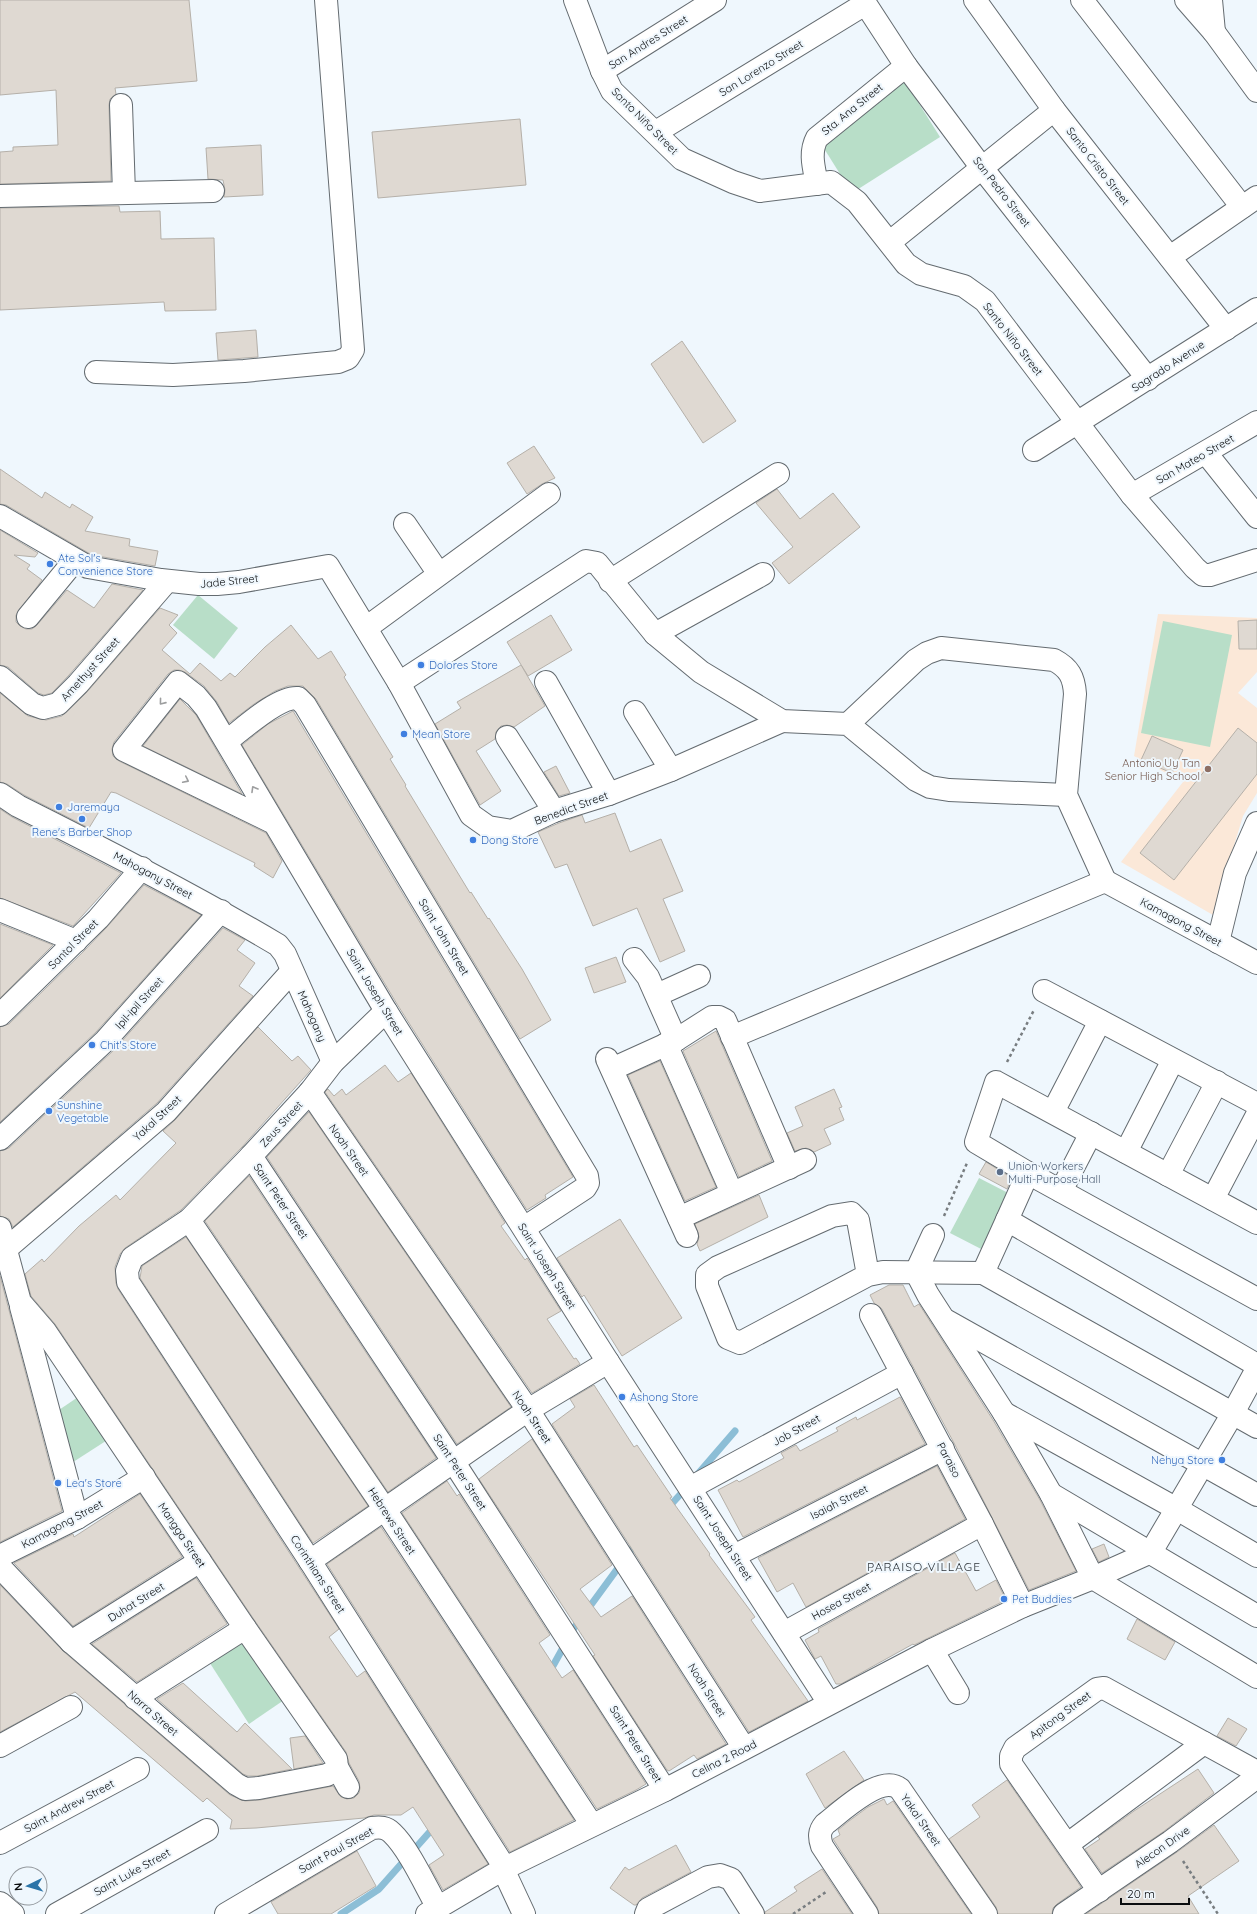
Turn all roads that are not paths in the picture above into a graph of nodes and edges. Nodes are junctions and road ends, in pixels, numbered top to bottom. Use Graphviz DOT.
graph roads {
  1 [pos="326,0"];
  2 [pos="575,0"];
  3 [pos="715,0"];
  4 [pos="975,0"];
  5 [pos="1082,0"];
  6 [pos="1186,0"];
  7 [pos="1211,0"];
  8 [pos="864,2"];
  9 [pos="1214,32"];
  10 [pos="906,66"];
  11 [pos="602,71"];
  12 [pos="1257,91"];
  13 [pos="121,105"];
  14 [pos="1054,110"];
  15 [pos="656,132"];
  16 [pos="982,168"];
  17 [pos="817,184"];
  18 [pos="213,191"];
  19 [pos="124,193"];
  20 [pos="0,196"];
  21 [pos="1250,202"];
  22 [pos="890,242"];
  23 [pos="1170,257"];
  24 [pos="1257,309"];
  25 [pos="1226,329"];
  26 [pos="96,372"];
  27 [pos="1148,379"];
  28 [pos="1257,422"];
  29 [pos="1078,423"];
  30 [pos="1034,450"];
  31 [pos="1206,453"];
  32 [pos="778,474"];
  33 [pos="549,494"];
  34 [pos="1132,495"];
  35 [pos="1257,517"];
  36 [pos="405,524"];
  37 [pos="3,525"];
  38 [pos="75,560"];
  39 [pos="1257,560"];
  40 [pos="328,566"];
  41 [pos="439,574"];
  42 [pos="764,574"];
  43 [pos="167,581"];
  44 [pos="610,581"];
  45 [pos="28,618"];
  46 [pos="366,628"];
  47 [pos="655,634"];
  48 [pos="0,677"];
  49 [pos="546,682"];
  50 [pos="399,683"];
  51 [pos="635,712"];
  52 [pos="782,721"];
  53 [pos="848,724"];
  54 [pos="507,737"];
  55 [pos="227,741"];
  56 [pos="672,770"];
  57 [pos="0,794"];
  58 [pos="609,794"];
  59 [pos="1066,795"];
  60 [pos="554,811"];
  61 [pos="274,823"];
  62 [pos="1257,824"];
  63 [pos="142,868"];
  64 [pos="1105,881"];
  65 [pos="0,910"];
  66 [pos="221,911"];
  67 [pos="76,941"];
  68 [pos="1218,942"];
  69 [pos="634,959"];
  70 [pos="1257,962"];
  71 [pos="292,971"];
  72 [pos="699,976"];
  73 [pos="1044,991"];
  74 [pos="657,995"];
  75 [pos="386,1011"];
  76 [pos="0,1016"];
  77 [pos="1100,1021"];
  78 [pos="732,1037"];
  79 [pos="671,1042"];
  80 [pos="1173,1060"];
  81 [pos="333,1062"];
  82 [pos="1216,1082"];
  83 [pos="310,1092"];
  84 [pos="1257,1104"];
  85 [pos="1053,1112"];
  86 [pos="1257,1114"];
  87 [pos="1091,1133"];
  88 [pos="0,1139"];
  89 [pos="1126,1152"];
  90 [pos="251,1156"];
  91 [pos="1028,1173"];
  92 [pos="1168,1175"];
  93 [pos="1061,1192"];
  94 [pos="732,1194"];
  95 [pos="1213,1199"];
  96 [pos="1256,1219"];
  97 [pos="189,1220"];
  98 [pos="1007,1220"];
  99 [pos="0,1228"];
  100 [pos="524,1228"];
  101 [pos="934,1235"];
  102 [pos="6,1249"];
  103 [pos="916,1272"];
  104 [pos="983,1273"];
  105 [pos="868,1275"];
  106 [pos="128,1282"];
  107 [pos="1257,1299"];
  108 [pos="20,1302"];
  109 [pos="871,1315"];
  110 [pos="944,1319"];
  111 [pos="608,1362"];
  112 [pos="1257,1365"];
  113 [pos="1257,1368"];
  114 [pos="902,1373"];
  115 [pos="528,1410"];
  116 [pos="1004,1413"];
  117 [pos="1233,1413"];
  118 [pos="1257,1427"];
  119 [pos="943,1449"];
  120 [pos="453,1461"];
  121 [pos="1201,1464"];
  122 [pos="144,1477"];
  123 [pos="686,1481"];
  124 [pos="1051,1494"];
  125 [pos="1257,1495"];
  126 [pos="384,1508"];
  127 [pos="1177,1509"];
  128 [pos="77,1518"];
  129 [pos="982,1524"];
  130 [pos="1151,1552"];
  131 [pos="0,1556"];
  132 [pos="734,1556"];
  133 [pos="1257,1556"];
  134 [pos="200,1561"];
  135 [pos="310,1561"];
  136 [pos="0,1567"];
  137 [pos="1093,1578"];
  138 [pos="1023,1606"];
  139 [pos="1257,1616"];
  140 [pos="245,1628"];
  141 [pos="784,1632"];
  142 [pos="71,1642"];
  143 [pos="932,1650"];
  144 [pos="1257,1677"];
  145 [pos="958,1693"];
  146 [pos="135,1698"];
  147 [pos="829,1704"];
  148 [pos="71,1707"];
  149 [pos="1204,1743"];
  150 [pos="0,1746"];
  151 [pos="744,1748"];
  152 [pos="138,1769"];
  153 [pos="1257,1772"];
  154 [pos="340,1775"];
  155 [pos="1257,1777"];
  156 [pos="665,1790"];
  157 [pos="592,1825"];
  158 [pos="207,1830"];
  159 [pos="0,1843"];
  160 [pos="1068,1844"];
  161 [pos="504,1868"];
  162 [pos="1099,1891"];
  163 [pos="0,1903"];
  164 [pos="433,1911"];
  165 [pos="13,1914"];
  166 [pos="57,1914"];
  167 [pos="226,1914"];
  168 [pos="524,1914"];
  169 [pos="646,1914"];
  170 [pos="753,1914"];
  171 [pos="867,1914"];
  172 [pos="986,1914"];
  173 [pos="1064,1914"];
  1 -- 26 [label="street"];
  2 -- 11 [label="street, Santo Niño Street"];
  3 -- 11 [label="street, San Andres Street"];
  4 -- 14 [label="street, Santo Cristo Street"];
  5 -- 21 [label="street"];
  6 -- 9 [label="street"];
  7 -- 9 [label="street"];
  8 -- 10 [label="street, San Pedro Street"];
  8 -- 15 [label="street, San Lorenzo Street"];
  9 -- 12 [label="street"];
  10 -- 16 [label="street, San Pedro Street"];
  10 -- 17 [label="street, Sta. Ana Street"];
  11 -- 15 [label="street, Santo Niño Street"];
  13 -- 19 [label="street"];
  14 -- 16 [label="street"];
  14 -- 23 [label="street, Santo Cristo Street"];
  15 -- 17 [label="street, Santo Niño Street"];
  16 -- 22 [label="street"];
  16 -- 27 [label="street, San Pedro Street"];
  17 -- 22 [label="street, Santo Niño Street"];
  18 -- 19 [label="street"];
  19 -- 20 [label="street"];
  21 -- 23 [label="street"];
  22 -- 29 [label="street, Santo Niño Street"];
  23 -- 25 [label="street, Santo Cristo Street"];
  24 -- 25 [label="street, Sagrado Avenue"];
  25 -- 27 [label="street, Sagrado Avenue"];
  27 -- 29 [label="street, Sagrado Avenue"];
  28 -- 31 [label="street, San Mateo Street"];
  29 -- 30 [label="street, Sagrado Avenue"];
  29 -- 34 [label="street, Santo Niño Street"];
  31 -- 34 [label="street, San Mateo Street"];
  31 -- 35 [label="street"];
  32 -- 44 [label="street"];
  33 -- 41 [label="street"];
  34 -- 39 [label="street, Santo Niño Street"];
  36 -- 41 [label="street"];
  37 -- 38 [label="street, Jade Street"];
  38 -- 43 [label="street, Jade Street"];
  38 -- 45 [label="street"];
  40 -- 43 [label="street, Jade Street"];
  40 -- 46 [label="street, Benedict Street"];
  41 -- 46 [label="street"];
  42 -- 47 [label="street"];
  43 -- 48 [label="street, Amethyst Street"];
  44 -- 47 [label="street"];
  44 -- 50 [label="street"];
  46 -- 50 [label="street, Benedict Street"];
  47 -- 52 [label="street"];
  49 -- 58 [label="street"];
  50 -- 60 [label="street, Benedict Street"];
  51 -- 56 [label="street"];
  52 -- 53 [label="street"];
  52 -- 56 [label="street, Benedict Street"];
  53 -- 59 [label="street"];
  53 -- 59 [label="street"];
  54 -- 60 [label="street"];
  61 -- 55 [label="street, Saint Joseph Street, one-way"];
  55 -- 61 [label="street, Saint Joseph Street, one-way"];
  55 -- 100 [label="street, Saint John Street"];
  56 -- 58 [label="street, Benedict Street"];
  57 -- 63 [label="street, Mahogany Street"];
  58 -- 60 [label="street, Benedict Street"];
  59 -- 64 [label="street"];
  61 -- 75 [label="street, Saint Joseph Street"];
  62 -- 68 [label="street"];
  63 -- 66 [label="street, Mahogany Street"];
  63 -- 67 [label="street, Santol Street"];
  64 -- 68 [label="street, Kamagong Street"];
  64 -- 78 [label="street"];
  65 -- 67 [label="street"];
  66 -- 71 [label="street, Mahogany Street"];
  66 -- 88 [label="street, Ipil-ipil Street"];
  67 -- 76 [label="street, Santol Street"];
  68 -- 70 [label="street, Kamagong Street"];
  69 -- 74 [label="street"];
  71 -- 81 [label="street, Mahogany"];
  71 -- 102 [label="street, Yakal Street"];
  72 -- 74 [label="street"];
  73 -- 77 [label="street"];
  74 -- 79 [label="street"];
  75 -- 81 [label="street, Zeus Street"];
  75 -- 100 [label="street, Saint Joseph Street"];
  77 -- 80 [label="street"];
  77 -- 85 [label="street"];
  78 -- 79 [label="street"];
  78 -- 94 [label="street"];
  79 -- 94 [label="street"];
  79 -- 94 [label="street"];
  80 -- 82 [label="street"];
  80 -- 89 [label="street"];
  81 -- 83 [label="street, Zeus Street"];
  82 -- 84 [label="street"];
  82 -- 92 [label="street"];
  83 -- 90 [label="street, Zeus Street"];
  83 -- 115 [label="street, Noah Street"];
  85 -- 87 [label="street"];
  85 -- 91 [label="street"];
  86 -- 95 [label="street"];
  87 -- 89 [label="street"];
  87 -- 93 [label="street"];
  89 -- 92 [label="street"];
  90 -- 97 [label="street, Zeus Street"];
  90 -- 120 [label="street, Saint Peter Street"];
  91 -- 93 [label="street"];
  91 -- 98 [label="street"];
  92 -- 95 [label="street"];
  93 -- 107 [label="street"];
  95 -- 96 [label="street"];
  97 -- 106 [label="street, Zeus Street"];
  97 -- 126 [label="street, Hebrews Street"];
  98 -- 104 [label="street"];
  98 -- 112 [label="street"];
  99 -- 102 [label="street, Mangga Street"];
  100 -- 111 [label="street, Saint Joseph Street"];
  101 -- 103 [label="street"];
  102 -- 108 [label="street, Mangga Street"];
  103 -- 104 [label="street"];
  103 -- 105 [label="street"];
  103 -- 110 [label="street"];
  104 -- 117 [label="street"];
  105 -- 105 [label="street"];
  106 -- 135 [label="street, Corinthians Street"];
  108 -- 122 [label="street, Mangga Street"];
  108 -- 128 [label="street, Mangga Street"];
  109 -- 114 [label="street, Paraiso"];
  110 -- 116 [label="street"];
  110 -- 121 [label="street"];
  111 -- 115 [label="street"];
  111 -- 123 [label="street, Saint Joseph Street"];
  113 -- 117 [label="street"];
  114 -- 119 [label="street, Paraiso"];
  114 -- 123 [label="street, Job Street"];
  115 -- 120 [label="street"];
  115 -- 151 [label="street, Noah Street"];
  116 -- 124 [label="street"];
  116 -- 127 [label="street"];
  117 -- 118 [label="street"];
  117 -- 121 [label="street"];
  119 -- 129 [label="street, Paraiso"];
  119 -- 132 [label="street, Isaiah Street"];
  120 -- 126 [label="street"];
  120 -- 156 [label="street, Saint Peter Street"];
  121 -- 125 [label="street"];
  121 -- 127 [label="street"];
  122 -- 128 [label="street, Kamagong Street"];
  122 -- 134 [label="street, Mangga Street"];
  123 -- 132 [label="street, Saint Joseph Street"];
  124 -- 130 [label="street"];
  124 -- 137 [label="street"];
  126 -- 135 [label="street"];
  126 -- 157 [label="street, Hebrews Street"];
  127 -- 130 [label="street"];
  127 -- 133 [label="street"];
  128 -- 131 [label="street, Kamagong Street"];
  129 -- 138 [label="street, Paraiso"];
  129 -- 141 [label="street, Hosea Street"];
  130 -- 137 [label="street, Celina 2 Road"];
  130 -- 139 [label="street"];
  132 -- 141 [label="street, Saint Joseph Street"];
  134 -- 140 [label="street, Mangga Street"];
  134 -- 142 [label="street, Duhat Street"];
  135 -- 161 [label="street, Corinthians Street"];
  136 -- 142 [label="street, Narra Street"];
  137 -- 138 [label="street, Celina 2 Road"];
  137 -- 144 [label="street"];
  138 -- 143 [label="street, Celina 2 Road"];
  140 -- 146 [label="street"];
  140 -- 154 [label="street, Mangga Street"];
  141 -- 147 [label="street, Saint Joseph Street"];
  142 -- 146 [label="street, Narra Street"];
  143 -- 145 [label="street"];
  143 -- 147 [label="street, Celina 2 Road"];
  146 -- 154 [label="street, Narra Street"];
  147 -- 151 [label="street, Celina 2 Road"];
  148 -- 150 [label="street"];
  149 -- 153 [label="street, Apitong Street"];
  149 -- 160 [label="street"];
  149 -- 160 [label="street, Apitong Street"];
  151 -- 156 [label="street, Celina 2 Road"];
  152 -- 159 [label="street, Saint Andrew Street"];
  155 -- 162 [label="street, Alecon Drive"];
  156 -- 157 [label="street, Celina 2 Road"];
  157 -- 161 [label="street, Celina 2 Road"];
  158 -- 166 [label="street, Saint Luke Street"];
  160 -- 162 [label="street, Apitong Street"];
  161 -- 164 [label="street, Celina 2 Road"];
  161 -- 168 [label="street, Corinthians Street"];
  162 -- 173 [label="street, Alecon Drive"];
  163 -- 165 [label="street"];
  164 -- 167 [label="street, Saint Paul Street"];
  169 -- 170 [label="street"];
  171 -- 172 [label="street, Yakal Street"];
}
